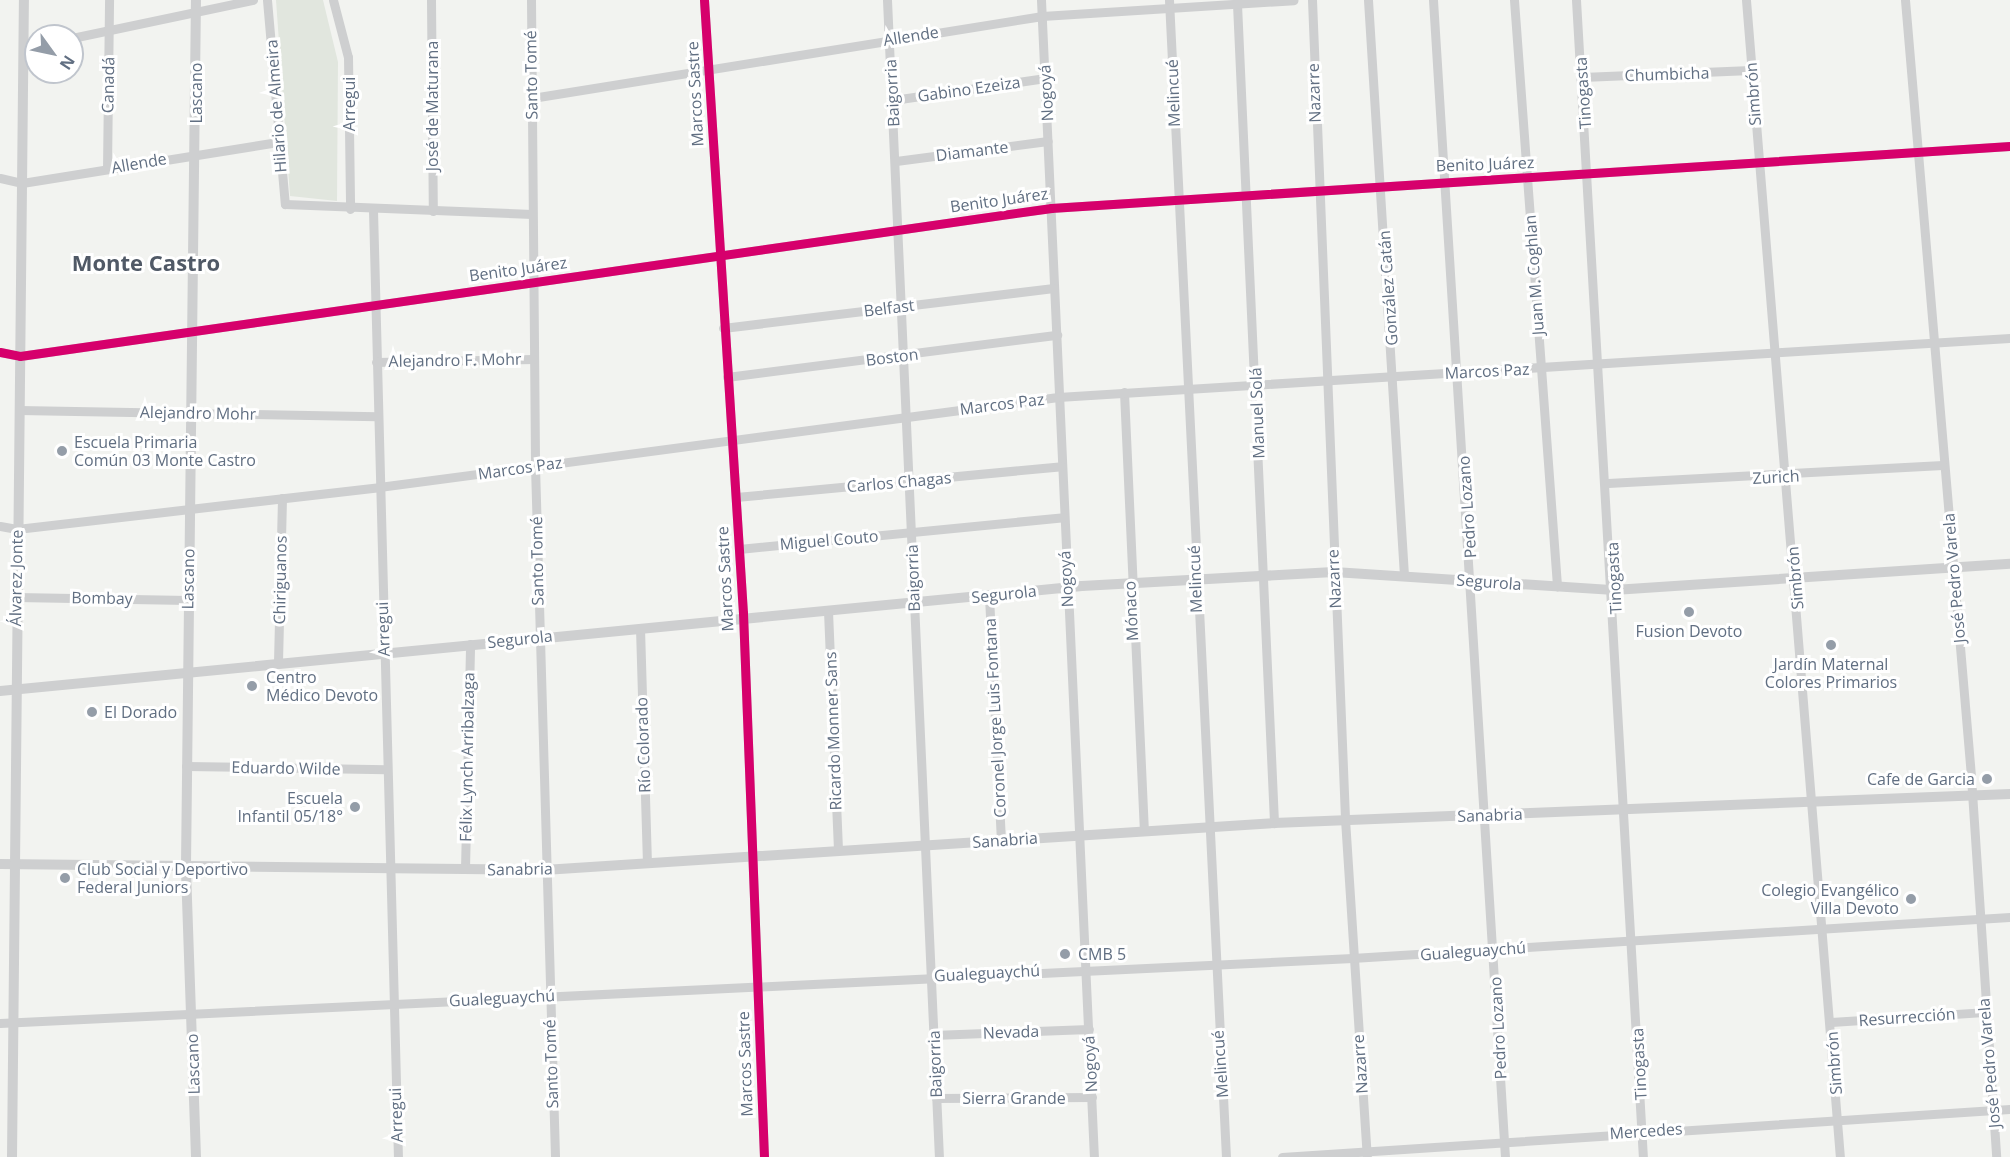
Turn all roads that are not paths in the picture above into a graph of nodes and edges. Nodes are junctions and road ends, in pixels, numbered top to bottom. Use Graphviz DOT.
graph roads {
  1 [pos="24,0"];
  2 [pos="109,0"];
  3 [pos="196,0"];
  4 [pos="253,0"];
  5 [pos="267,0"];
  6 [pos="333,0"];
  7 [pos="431,0"];
  8 [pos="531,0"];
  9 [pos="704,0"];
  10 [pos="887,0"];
  11 [pos="1041,0"];
  12 [pos="1293,0"];
  13 [pos="1312,0"];
  14 [pos="1368,0"];
  15 [pos="1433,0"];
  16 [pos="1514,0"];
  17 [pos="1576,0"];
  18 [pos="1746,0"];
  19 [pos="1905,0"];
  20 [pos="1170,3"];
  21 [pos="1237,4"];
  22 [pos="196,13"];
  23 [pos="1042,16"];
  24 [pos="108,31"];
  25 [pos="84,36"];
  26 [pos="890,40"];
  27 [pos="23,47"];
  28 [pos="708,69"];
  29 [pos="1751,70"];
  30 [pos="1582,77"];
  31 [pos="1045,78"];
  32 [pos="532,98"];
  33 [pos="893,100"];
  34 [pos="1048,141"];
  35 [pos="279,142"];
  36 [pos="2010,146"];
  37 [pos="196,153"];
  38 [pos="1915,154"];
  39 [pos="896,161"];
  40 [pos="1759,165"];
  41 [pos="107,169"];
  42 [pos="1589,174"];
  43 [pos="0,178"];
  44 [pos="1526,178"];
  45 [pos="1444,180"];
  46 [pos="22,183"];
  47 [pos="1381,185"];
  48 [pos="1317,188"];
  49 [pos="1248,193"];
  50 [pos="1176,198"];
  51 [pos="1051,208"];
  52 [pos="350,209"];
  53 [pos="372,210"];
  54 [pos="433,211"];
  55 [pos="532,214"];
  56 [pos="901,229"];
  57 [pos="718,253"];
  58 [pos="533,282"];
  59 [pos="1054,288"];
  60 [pos="375,304"];
  61 [pos="904,306"];
  62 [pos="723,328"];
  63 [pos="195,332"];
  64 [pos="1056,335"];
  65 [pos="2010,338"];
  66 [pos="1932,342"];
  67 [pos="0,352"];
  68 [pos="1774,354"];
  69 [pos="906,355"];
  70 [pos="20,356"];
  71 [pos="534,359"];
  72 [pos="376,362"];
  73 [pos="1600,363"];
  74 [pos="1540,368"];
  75 [pos="1457,372"];
  76 [pos="1393,376"];
  77 [pos="727,377"];
  78 [pos="1326,380"];
  79 [pos="1257,384"];
  80 [pos="1185,388"];
  81 [pos="1124,392"];
  82 [pos="1059,397"];
  83 [pos="20,410"];
  84 [pos="193,413"];
  85 [pos="376,416"];
  86 [pos="908,416"];
  87 [pos="731,439"];
  88 [pos="1943,465"];
  89 [pos="535,466"];
  90 [pos="1062,466"];
  91 [pos="1786,477"];
  92 [pos="910,482"];
  93 [pos="1608,483"];
  94 [pos="379,486"];
  95 [pos="735,497"];
  96 [pos="282,498"];
  97 [pos="190,509"];
  98 [pos="1064,517"];
  99 [pos="0,526"];
  100 [pos="17,529"];
  101 [pos="911,532"];
  102 [pos="739,549"];
  103 [pos="2010,564"];
  104 [pos="1953,568"];
  105 [pos="1334,572"];
  106 [pos="1263,575"];
  107 [pos="1404,576"];
  108 [pos="1795,578"];
  109 [pos="1195,580"];
  110 [pos="1472,581"];
  111 [pos="1129,584"];
  112 [pos="1557,586"];
  113 [pos="1067,587"];
  114 [pos="1614,590"];
  115 [pos="988,596"];
  116 [pos="15,597"];
  117 [pos="188,600"];
  118 [pos="914,603"];
  119 [pos="828,611"];
  120 [pos="743,619"];
  121 [pos="640,628"];
  122 [pos="539,637"];
  123 [pos="470,644"];
  124 [pos="384,652"];
  125 [pos="278,663"];
  126 [pos="188,671"];
  127 [pos="15,688"];
  128 [pos="0,691"];
  129 [pos="186,766"];
  130 [pos="386,769"];
  131 [pos="2010,794"];
  132 [pos="1973,795"];
  133 [pos="1815,802"];
  134 [pos="1625,810"];
  135 [pos="1487,815"];
  136 [pos="1345,819"];
  137 [pos="1274,823"];
  138 [pos="1206,827"];
  139 [pos="1144,830"];
  140 [pos="1077,836"];
  141 [pos="1001,841"];
  142 [pos="924,845"];
  143 [pos="838,850"];
  144 [pos="751,856"];
  145 [pos="13,862"];
  146 [pos="647,862"];
  147 [pos="0,864"];
  148 [pos="186,865"];
  149 [pos="465,869"];
  150 [pos="387,870"];
  151 [pos="544,870"];
  152 [pos="2010,917"];
  153 [pos="1981,919"];
  154 [pos="1825,926"];
  155 [pos="1633,940"];
  156 [pos="1494,950"];
  157 [pos="1352,958"];
  158 [pos="1214,962"];
  159 [pos="1084,968"];
  160 [pos="931,977"];
  161 [pos="757,985"];
  162 [pos="548,995"];
  163 [pos="393,1003"];
  164 [pos="191,1012"];
  165 [pos="1984,1012"];
  166 [pos="12,1020"];
  167 [pos="1831,1022"];
  168 [pos="0,1023"];
  169 [pos="1089,1029"];
  170 [pos="933,1035"];
  171 [pos="1092,1097"];
  172 [pos="936,1098"];
  173 [pos="2010,1109"];
  174 [pos="1993,1110"];
  175 [pos="1838,1121"];
  176 [pos="1642,1131"];
  177 [pos="1505,1141"];
  178 [pos="1367,1154"];
  179 [pos="12,1157"];
  180 [pos="196,1157"];
  181 [pos="398,1157"];
  182 [pos="555,1157"];
  183 [pos="764,1157"];
  184 [pos="939,1157"];
  185 [pos="1094,1157"];
  186 [pos="1226,1157"];
  187 [pos="1282,1157"];
  188 [pos="1505,1157"];
  189 [pos="1643,1157"];
  190 [pos="1840,1157"];
  191 [pos="1996,1157"];
  1 -- 27 [label="street, Álvarez Jonte"];
  2 -- 24 [label="street, Canadá"];
  3 -- 22 [label="street, Lascano"];
  4 -- 22 [label="street"];
  5 -- 35 [label="street, Hilario de Almeira"];
  6 -- 52 [label="street, Arregui"];
  7 -- 54 [label="street, José de Maturana"];
  8 -- 32 [label="street, Santo Tomé"];
  9 -- 28 [label="street, Marcos Sastre"];
  10 -- 26 [label="street, Baigorria"];
  11 -- 23 [label="street, Nogoyá"];
  12 -- 21 [label="street, Allende"];
  13 -- 48 [label="street, Nazarre"];
  14 -- 47 [label="street, González Catán"];
  15 -- 45 [label="street, Pedro Lozano"];
  16 -- 44 [label="street, Juan M. Coghlan"];
  17 -- 30 [label="street, Tinogasta"];
  18 -- 29 [label="street, Simbrón"];
  19 -- 38 [label="street, José Pedro Varela"];
  20 -- 21 [label="street, Allende"];
  20 -- 23 [label="street, Allende"];
  20 -- 50 [label="street, Melincué"];
  21 -- 49 [label="street, Manuel Solá"];
  22 -- 24 [label="street"];
  22 -- 37 [label="street, Lascano"];
  23 -- 26 [label="street, Allende"];
  23 -- 31 [label="street, Nogoyá"];
  24 -- 25 [label="street"];
  24 -- 41 [label="street, Canadá"];
  26 -- 28 [label="street, Allende"];
  26 -- 33 [label="street, Baigorria"];
  27 -- 46 [label="street, Álvarez Jonte"];
  28 -- 32 [label="street, Allende"];
  28 -- 57 [label="street, Marcos Sastre"];
  29 -- 30 [label="street, Chumbicha"];
  29 -- 40 [label="street, Simbrón"];
  30 -- 42 [label="street, Tinogasta"];
  31 -- 33 [label="street, Gabino Ezeiza"];
  31 -- 34 [label="street, Nogoyá"];
  32 -- 55 [label="street, Santo Tomé"];
  33 -- 39 [label="street, Baigorria"];
  34 -- 39 [label="street, Diamante"];
  34 -- 51 [label="street, Nogoyá"];
  35 -- 37 [label="street, Allende"];
  35 -- 52 [label="street, Hilario de Almeira"];
  36 -- 38 [label="street, Benito Juárez"];
  37 -- 41 [label="street, Allende"];
  37 -- 63 [label="street, Lascano"];
  38 -- 40 [label="street, Benito Juárez"];
  38 -- 66 [label="street, José Pedro Varela"];
  39 -- 56 [label="street, Baigorria"];
  40 -- 42 [label="street, Benito Juárez"];
  40 -- 68 [label="street, Simbrón"];
  41 -- 46 [label="street, Allende"];
  42 -- 44 [label="street, Benito Juárez"];
  42 -- 73 [label="street, Tinogasta"];
  43 -- 46 [label="street, Allende"];
  44 -- 45 [label="street, Benito Juárez"];
  44 -- 74 [label="street, Juan M. Coghlan"];
  45 -- 47 [label="street, Benito Juárez"];
  45 -- 75 [label="street, Pedro Lozano"];
  46 -- 70 [label="street, Álvarez Jonte"];
  47 -- 48 [label="street, Benito Juárez"];
  47 -- 76 [label="street, González Catán"];
  48 -- 49 [label="street, Benito Juárez"];
  48 -- 78 [label="street, Nazarre"];
  49 -- 50 [label="street, Benito Juárez"];
  49 -- 79 [label="street, Manuel Solá"];
  50 -- 51 [label="street, Benito Juárez"];
  50 -- 80 [label="street, Melincué"];
  51 -- 56 [label="street, Benito Juárez"];
  51 -- 59 [label="street, Nogoyá"];
  52 -- 53 [label="street"];
  53 -- 54 [label="street"];
  53 -- 60 [label="street, Arregui"];
  54 -- 55 [label="street"];
  55 -- 58 [label="street, Santo Tomé"];
  56 -- 57 [label="street, Benito Juárez"];
  56 -- 61 [label="street, Baigorria"];
  57 -- 58 [label="street, Benito Juárez"];
  57 -- 62 [label="street, Marcos Sastre"];
  58 -- 60 [label="street, Benito Juárez"];
  58 -- 71 [label="street, Santo Tomé"];
  59 -- 61 [label="street, Belfast"];
  59 -- 64 [label="street, Nogoyá"];
  60 -- 63 [label="street, Benito Juárez"];
  60 -- 72 [label="street, Arregui"];
  61 -- 62 [label="street, Belfast"];
  61 -- 69 [label="street, Baigorria"];
  62 -- 77 [label="street, Marcos Sastre"];
  63 -- 70 [label="street, Benito Juárez"];
  63 -- 84 [label="street, Lascano"];
  64 -- 69 [label="street, Boston"];
  64 -- 82 [label="street, Nogoyá"];
  65 -- 66 [label="street, Marcos Paz"];
  66 -- 68 [label="street, Marcos Paz"];
  66 -- 88 [label="street, José Pedro Varela"];
  67 -- 70 [label="street, Benito Juárez"];
  68 -- 73 [label="street, Marcos Paz"];
  68 -- 91 [label="street, Simbrón"];
  69 -- 77 [label="street, Boston"];
  69 -- 86 [label="street, Baigorria"];
  70 -- 83 [label="street, Álvarez Jonte"];
  71 -- 72 [label="street, Alejandro F. Mohr"];
  71 -- 89 [label="street, Santo Tomé"];
  72 -- 85 [label="street, Arregui"];
  73 -- 74 [label="street, Marcos Paz"];
  73 -- 93 [label="street, Tinogasta"];
  74 -- 75 [label="street, Marcos Paz"];
  74 -- 112 [label="street, Juan M. Coghlan"];
  75 -- 76 [label="street, Marcos Paz"];
  75 -- 110 [label="street, Pedro Lozano"];
  76 -- 78 [label="street, Marcos Paz"];
  76 -- 107 [label="street, González Catán"];
  77 -- 87 [label="street, Marcos Sastre"];
  78 -- 79 [label="street, Marcos Paz"];
  78 -- 105 [label="street, Nazarre"];
  79 -- 80 [label="street, Marcos Paz"];
  79 -- 106 [label="street, Manuel Solá"];
  80 -- 81 [label="street, Marcos Paz"];
  80 -- 109 [label="street, Melincué"];
  81 -- 82 [label="street, Marcos Paz"];
  81 -- 111 [label="street, Mónaco"];
  82 -- 86 [label="street, Marcos Paz"];
  82 -- 90 [label="street, Nogoyá"];
  83 -- 84 [label="street, Alejandro Mohr"];
  83 -- 100 [label="street, Álvarez Jonte"];
  84 -- 85 [label="street, Alejandro Mohr"];
  84 -- 97 [label="street, Lascano"];
  85 -- 94 [label="street, Arregui"];
  86 -- 87 [label="street, Marcos Paz"];
  86 -- 92 [label="street, Baigorria"];
  87 -- 89 [label="street, Marcos Paz"];
  87 -- 95 [label="street, Marcos Sastre"];
  88 -- 91 [label="street, Zurich"];
  88 -- 104 [label="street, José Pedro Varela"];
  89 -- 94 [label="street, Marcos Paz"];
  89 -- 122 [label="street, Santo Tomé"];
  90 -- 92 [label="street, Carlos Chagas"];
  90 -- 98 [label="street, Nogoyá"];
  91 -- 93 [label="street, Zurich"];
  91 -- 108 [label="street, Simbrón"];
  92 -- 95 [label="street, Carlos Chagas"];
  92 -- 101 [label="street, Baigorria"];
  93 -- 114 [label="street, Tinogasta"];
  94 -- 96 [label="street, Marcos Paz"];
  94 -- 124 [label="street, Arregui"];
  95 -- 102 [label="street, Marcos Sastre"];
  96 -- 97 [label="street, Marcos Paz"];
  96 -- 125 [label="street, Chiriguanos"];
  97 -- 100 [label="street, Marcos Paz"];
  97 -- 117 [label="street, Lascano"];
  98 -- 101 [label="street, Miguel Couto"];
  98 -- 113 [label="street, Nogoyá"];
  99 -- 100 [label="street, Marcos Paz"];
  100 -- 116 [label="street, Álvarez Jonte"];
  101 -- 102 [label="street, Miguel Couto"];
  101 -- 118 [label="street, Baigorria"];
  102 -- 120 [label="street, Marcos Sastre"];
  103 -- 104 [label="street, Segurola"];
  104 -- 108 [label="street, Segurola"];
  104 -- 132 [label="street, José Pedro Varela"];
  105 -- 106 [label="street, Segurola"];
  105 -- 107 [label="street, Segurola"];
  105 -- 136 [label="street, Nazarre"];
  106 -- 109 [label="street, Segurola"];
  106 -- 137 [label="street, Manuel Solá"];
  107 -- 110 [label="street, Segurola"];
  108 -- 114 [label="street, Segurola"];
  108 -- 133 [label="street, Simbrón"];
  109 -- 111 [label="street, Segurola"];
  109 -- 138 [label="street, Melincué"];
  110 -- 112 [label="street, Segurola"];
  110 -- 135 [label="street, Pedro Lozano"];
  111 -- 113 [label="street, Segurola"];
  111 -- 139 [label="street, Mónaco"];
  112 -- 114 [label="street, Segurola"];
  113 -- 115 [label="street, Segurola"];
  113 -- 140 [label="street, Nogoyá"];
  114 -- 134 [label="street, Tinogasta"];
  115 -- 118 [label="street, Segurola"];
  115 -- 141 [label="street, Coronel Jorge Luis Fontana"];
  116 -- 117 [label="street, Bombay"];
  116 -- 127 [label="street, Álvarez Jonte"];
  117 -- 126 [label="street, Lascano"];
  118 -- 119 [label="street, Segurola"];
  118 -- 142 [label="street, Baigorria"];
  119 -- 120 [label="street, Segurola"];
  119 -- 143 [label="street, Ricardo Monner Sans"];
  120 -- 121 [label="street, Segurola"];
  120 -- 144 [label="street, Marcos Sastre"];
  121 -- 122 [label="street, Segurola"];
  121 -- 146 [label="street, Río Colorado"];
  122 -- 123 [label="street, Segurola"];
  122 -- 151 [label="street, Santo Tomé"];
  123 -- 124 [label="street, Segurola"];
  123 -- 149 [label="street, Félix Lynch Arribalzaga"];
  124 -- 125 [label="street, Segurola"];
  124 -- 130 [label="street, Arregui"];
  125 -- 126 [label="street, Segurola"];
  126 -- 127 [label="street, Segurola"];
  126 -- 129 [label="street, Lascano"];
  127 -- 128 [label="street, Segurola"];
  127 -- 145 [label="street, Álvarez Jonte"];
  129 -- 130 [label="street, Eduardo Wilde"];
  129 -- 148 [label="street, Lascano"];
  130 -- 150 [label="street, Arregui"];
  131 -- 132 [label="street, Sanabria"];
  132 -- 133 [label="street, Sanabria"];
  132 -- 153 [label="street, José Pedro Varela"];
  133 -- 134 [label="street, Sanabria"];
  133 -- 154 [label="street, Simbrón"];
  134 -- 135 [label="street, Sanabria"];
  134 -- 155 [label="street, Tinogasta"];
  135 -- 136 [label="street, Sanabria"];
  135 -- 156 [label="street, Pedro Lozano"];
  136 -- 137 [label="street, Sanabria"];
  136 -- 157 [label="street, Nazarre"];
  137 -- 138 [label="street, Sanabria"];
  138 -- 139 [label="street, Sanabria"];
  138 -- 158 [label="street, Melincué"];
  139 -- 140 [label="street, Sanabria"];
  140 -- 141 [label="street, Sanabria"];
  140 -- 159 [label="street, Nogoyá"];
  141 -- 142 [label="street, Sanabria"];
  142 -- 143 [label="street, Sanabria"];
  142 -- 160 [label="street, Baigorria"];
  143 -- 144 [label="street, Sanabria"];
  144 -- 146 [label="street, Sanabria"];
  144 -- 161 [label="street, Marcos Sastre"];
  145 -- 147 [label="street, Sanabria"];
  145 -- 148 [label="street, Sanabria"];
  145 -- 166 [label="street, Álvarez Jonte"];
  146 -- 151 [label="street, Sanabria"];
  148 -- 150 [label="street, Sanabria"];
  148 -- 164 [label="street, Lascano"];
  149 -- 150 [label="street, Sanabria"];
  149 -- 151 [label="street, Sanabria"];
  150 -- 163 [label="street, Arregui"];
  151 -- 162 [label="street, Santo Tomé"];
  152 -- 153 [label="street, Gualeguaychú"];
  153 -- 154 [label="street, Gualeguaychú"];
  153 -- 165 [label="street, José Pedro Varela"];
  154 -- 155 [label="street, Gualeguaychú"];
  154 -- 167 [label="street, Simbrón"];
  155 -- 156 [label="street, Gualeguaychú"];
  155 -- 176 [label="street, Tinogasta"];
  156 -- 157 [label="street, Gualeguaychú"];
  156 -- 177 [label="street, Pedro Lozano"];
  157 -- 158 [label="street, Gualeguaychú"];
  157 -- 178 [label="street, Nazarre"];
  158 -- 159 [label="street, Gualeguaychú"];
  158 -- 186 [label="street, Melincué"];
  159 -- 160 [label="street, Gualeguaychú"];
  159 -- 169 [label="street, Nogoyá"];
  160 -- 161 [label="street, Gualeguaychú"];
  160 -- 170 [label="street, Baigorria"];
  161 -- 162 [label="street, Gualeguaychú"];
  161 -- 183 [label="street, Marcos Sastre"];
  162 -- 163 [label="street, Gualeguaychú"];
  162 -- 182 [label="street, Santo Tomé"];
  163 -- 164 [label="street, Gualeguaychú"];
  163 -- 181 [label="street, Arregui"];
  164 -- 166 [label="street, Gualeguaychú"];
  164 -- 180 [label="street, Lascano"];
  165 -- 167 [label="street, Resurrección"];
  165 -- 174 [label="street, José Pedro Varela"];
  166 -- 168 [label="street, Gualeguaychú"];
  166 -- 179 [label="street, Álvarez Jonte"];
  167 -- 175 [label="street, Simbrón"];
  169 -- 170 [label="street, Nevada"];
  169 -- 171 [label="street, Nogoyá"];
  170 -- 172 [label="street, Baigorria"];
  171 -- 172 [label="street, Sierra Grande"];
  171 -- 185 [label="street, Nogoyá"];
  172 -- 184 [label="street, Baigorria"];
  173 -- 174 [label="street, Mercedes"];
  174 -- 175 [label="street, Mercedes"];
  174 -- 191 [label="street, José Pedro Varela"];
  175 -- 176 [label="street, Mercedes"];
  175 -- 190 [label="street, Simbrón"];
  176 -- 177 [label="street, Mercedes"];
  176 -- 189 [label="street, Tinogasta"];
  177 -- 178 [label="street, Mercedes"];
  177 -- 188 [label="street, Pedro Lozano"];
  178 -- 187 [label="street, Mercedes"];
}
